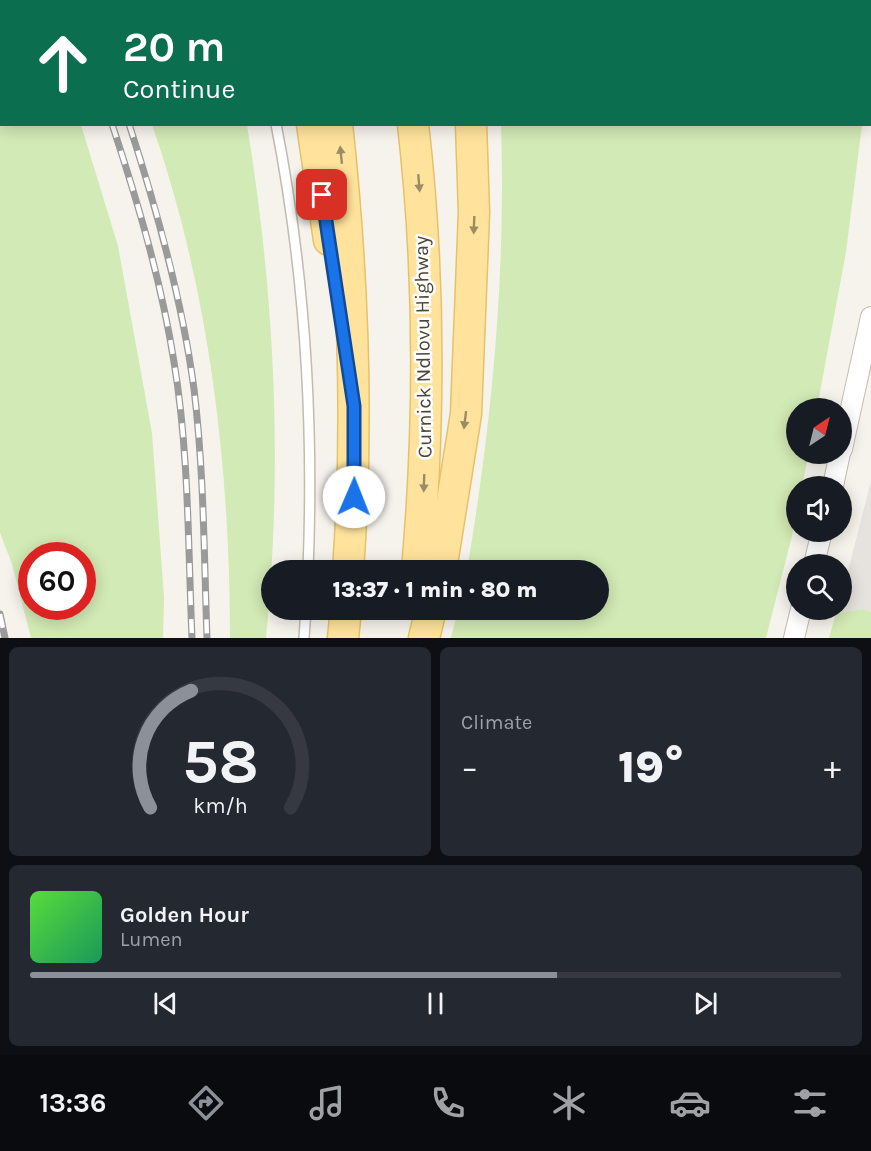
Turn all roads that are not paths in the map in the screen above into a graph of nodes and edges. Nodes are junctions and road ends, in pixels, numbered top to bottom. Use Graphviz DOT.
graph roads {
  1 [pos="276,126"];
  2 [pos="312,126"];
  3 [pos="337,126"];
  4 [pos="413,126"];
  5 [pos="471,126"];
  6 [pos="871,317"];
  7 [pos="852,403"];
  8 [pos="354,406"];
  9 [pos="308,560"];
  10 [pos="349,560"];
  11 [pos="418,560"];
  12 [pos="443,560"];
  13 [pos="305,620"];
  14 [pos="344,620"];
  15 [pos="409,620"];
  16 [pos="428,620"];
  17 [pos="798,620"];
  18 [pos="304,638"];
  19 [pos="343,638"];
  20 [pos="406,638"];
  21 [pos="424,638"];
  22 [pos="794,638"];
  1 -- 9 [label="lane"];
  2 -- 8 [label="main road"];
  8 -- 3 [label="main road, one-way"];
  4 -- 11 [label="main road, Curnick Ndlovu Highway, one-way"];
  5 -- 12 [label="main road, one-way"];
  6 -- 7 [label="street"];
  8 -- 10 [label="main road"];
  13 -- 18 [label="lane"];
  14 -- 19 [label="main road"];
  15 -- 20 [label="main road"];
  16 -- 21 [label="main road"];
  17 -- 22 [label="street"];
}
